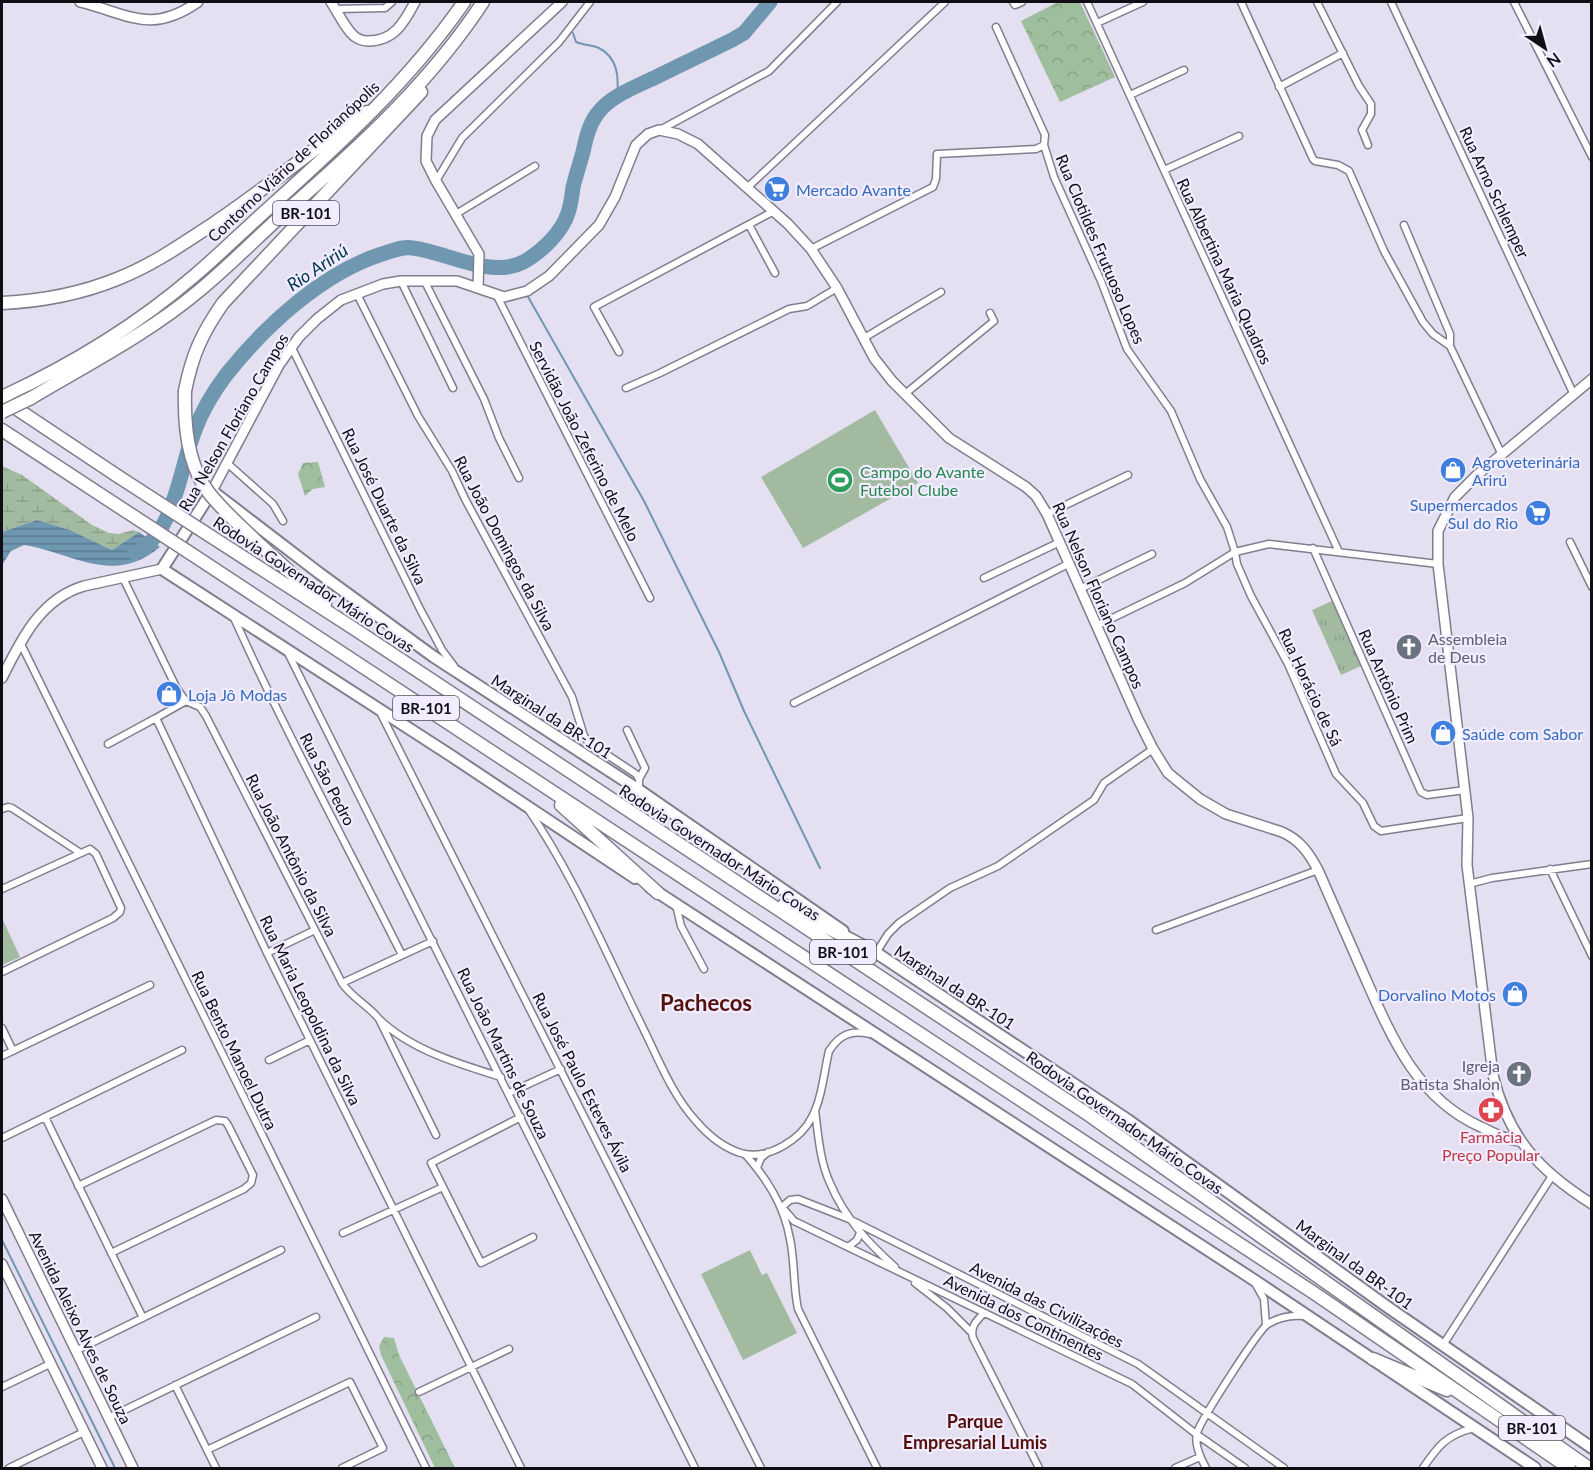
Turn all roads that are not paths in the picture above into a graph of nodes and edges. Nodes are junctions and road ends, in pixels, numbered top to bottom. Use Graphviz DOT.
graph roads {
  1 [pos="80,2"];
  2 [pos="198,2"];
  3 [pos="392,2"];
  4 [pos="415,2"];
  5 [pos="464,2"];
  6 [pos="483,2"];
  7 [pos="562,2"];
  8 [pos="590,2"];
  9 [pos="837,2"];
  10 [pos="945,2"];
  11 [pos="1013,2"];
  12 [pos="1022,2"];
  13 [pos="1087,2"];
  14 [pos="1143,2"];
  15 [pos="1241,2"];
  16 [pos="1317,2"];
  17 [pos="1391,2"];
  18 [pos="1514,2"];
  19 [pos="333,5"];
  20 [pos="1097,23"];
  21 [pos="996,27"];
  22 [pos="449,48"];
  23 [pos="1343,53"];
  24 [pos="1184,70"];
  25 [pos="1279,87"];
  26 [pos="1130,95"];
  27 [pos="376,107"];
  28 [pos="659,130"];
  29 [pos="1239,136"];
  30 [pos="1044,145"];
  31 [pos="1368,146"];
  32 [pos="1592,157"];
  33 [pos="535,166"];
  34 [pos="1164,170"];
  35 [pos="436,181"];
  36 [pos="748,187"];
  37 [pos="774,211"];
  38 [pos="456,214"];
  39 [pos="749,225"];
  40 [pos="1404,225"];
  41 [pos="811,249"];
  42 [pos="776,273"];
  43 [pos="424,280"];
  44 [pos="401,281"];
  45 [pos="478,288"];
  46 [pos="837,288"];
  47 [pos="941,292"];
  48 [pos="357,294"];
  49 [pos="497,296"];
  50 [pos="2,303"];
  51 [pos="990,313"];
  52 [pos="864,338"];
  53 [pos="291,346"];
  54 [pos="1450,346"];
  55 [pos="619,352"];
  56 [pos="1592,380"];
  57 [pos="453,388"];
  58 [pos="626,388"];
  59 [pos="905,394"];
  60 [pos="1574,394"];
  61 [pos="2,398"];
  62 [pos="2,412"];
  63 [pos="2,430"];
  64 [pos="1502,455"];
  65 [pos="227,463"];
  66 [pos="1128,475"];
  67 [pos="519,478"];
  68 [pos="213,491"];
  69 [pos="1047,514"];
  70 [pos="283,521"];
  71 [pos="1060,542"];
  72 [pos="1570,542"];
  73 [pos="1313,548"];
  74 [pos="1235,552"];
  75 [pos="1339,552"];
  76 [pos="1152,554"];
  77 [pos="1070,563"];
  78 [pos="1438,564"];
  79 [pos="162,569"];
  80 [pos="123,578"];
  81 [pos="984,578"];
  82 [pos="1592,587"];
  83 [pos="1080,589"];
  84 [pos="650,598"];
  85 [pos="233,615"];
  86 [pos="1096,626"];
  87 [pos="353,628"];
  88 [pos="21,644"];
  89 [pos="286,650"];
  90 [pos="460,674"];
  91 [pos="2,678"];
  92 [pos="186,701"];
  93 [pos="794,703"];
  94 [pos="379,709"];
  95 [pos="156,718"];
  96 [pos="627,730"];
  97 [pos="108,744"];
  98 [pos="1153,749"];
  99 [pos="531,778"];
  100 [pos="639,784"];
  101 [pos="1465,790"];
  102 [pos="524,804"];
  103 [pos="2,809"];
  104 [pos="1468,818"];
  105 [pos="79,852"];
  106 [pos="1592,864"];
  107 [pos="1550,869"];
  108 [pos="1318,870"];
  109 [pos="721,872"];
  110 [pos="1469,884"];
  111 [pos="2,889"];
  112 [pos="658,893"];
  113 [pos="676,905"];
  114 [pos="315,930"];
  115 [pos="1156,930"];
  116 [pos="433,941"];
  117 [pos="267,953"];
  118 [pos="876,953"];
  119 [pos="402,955"];
  120 [pos="1592,956"];
  121 [pos="704,969"];
  122 [pos="2,972"];
  123 [pos="342,982"];
  124 [pos="150,985"];
  125 [pos="379,1019"];
  126 [pos="2,1028"];
  127 [pos="877,1035"];
  128 [pos="310,1040"];
  129 [pos="182,1050"];
  130 [pos="13,1051"];
  131 [pos="2,1056"];
  132 [pos="269,1060"];
  133 [pos="561,1069"];
  134 [pos="501,1077"];
  135 [pos="509,1093"];
  136 [pos="815,1110"];
  137 [pos="45,1117"];
  138 [pos="521,1117"];
  139 [pos="1509,1123"];
  140 [pos="1488,1131"];
  141 [pos="801,1132"];
  142 [pos="818,1134"];
  143 [pos="436,1135"];
  144 [pos="2,1138"];
  145 [pos="1519,1141"];
  146 [pos="769,1152"];
  147 [pos="745,1154"];
  148 [pos="757,1168"];
  149 [pos="1552,1176"];
  150 [pos="78,1186"];
  151 [pos="443,1187"];
  152 [pos="2,1199"];
  153 [pos="1592,1204"];
  154 [pos="782,1207"];
  155 [pos="394,1210"];
  156 [pos="849,1219"];
  157 [pos="344,1233"];
  158 [pos="860,1233"];
  159 [pos="533,1238"];
  160 [pos="848,1247"];
  161 [pos="282,1250"];
  162 [pos="111,1253"];
  163 [pos="2,1264"];
  164 [pos="903,1274"];
  165 [pos="1254,1280"];
  166 [pos="984,1313"];
  167 [pos="1308,1316"];
  168 [pos="316,1317"];
  169 [pos="143,1318"];
  170 [pos="1266,1325"];
  171 [pos="972,1333"];
  172 [pos="1443,1345"];
  173 [pos="509,1349"];
  174 [pos="75,1351"];
  175 [pos="1373,1359"];
  176 [pos="50,1364"];
  177 [pos="471,1367"];
  178 [pos="175,1385"];
  179 [pos="2,1387"];
  180 [pos="419,1392"];
  181 [pos="1472,1401"];
  182 [pos="1206,1413"];
  183 [pos="108,1418"];
  184 [pos="1474,1428"];
  185 [pos="84,1432"];
  186 [pos="1196,1434"];
  187 [pos="1592,1448"];
  188 [pos="207,1450"];
  189 [pos="1200,1457"];
  190 [pos="13,1468"];
  191 [pos="102,1468"];
  192 [pos="133,1468"];
  193 [pos="216,1468"];
  194 [pos="342,1468"];
  195 [pos="426,1468"];
  196 [pos="521,1468"];
  197 [pos="695,1468"];
  198 [pos="761,1468"];
  199 [pos="877,1468"];
  200 [pos="1039,1468"];
  201 [pos="1176,1468"];
  202 [pos="1206,1468"];
  203 [pos="1245,1468"];
  204 [pos="1284,1468"];
  205 [pos="1423,1468"];
  206 [pos="1535,1468"];
  207 [pos="1569,1468"];
  208 [pos="1589,1468"];
  1 -- 2 [label="street"];
  3 -- 19 [label="street"];
  4 -- 19 [label="street"];
  5 -- 27 [label="highway, Contorno Viário de Florianópolis / BR-101"];
  6 -- 22 [label="highway, Contorno Viário de Florianópolis / BR-101"];
  7 -- 35 [label="street"];
  8 -- 35 [label="street"];
  9 -- 28 [label="street"];
  10 -- 36 [label="street"];
  11 -- 12 [label="street"];
  13 -- 20 [label="street, Rua Albertina Maria Quadros"];
  14 -- 20 [label="street"];
  15 -- 25 [label="street"];
  16 -- 23 [label="street"];
  17 -- 60 [label="street, Rua Arno Schlemper"];
  18 -- 32 [label="street"];
  20 -- 26 [label="street, Rua Albertina Maria Quadros"];
  21 -- 30 [label="street, Rua Clotildes Frutuoso Lopes"];
  22 -- 62 [label="highway, Contorno Viário de Florianópolis / BR-101, bridge"];
  22 -- 87 [label="highway, BR-101, bridge"];
  23 -- 25 [label="street"];
  23 -- 31 [label="street"];
  24 -- 26 [label="street"];
  25 -- 54 [label="street"];
  26 -- 34 [label="street, Rua Albertina Maria Quadros"];
  27 -- 50 [label="highway, BR-101"];
  27 -- 61 [label="highway, Contorno Viário de Florianópolis / BR-101"];
  28 -- 36 [label="street, Rua Nelson Floriano Campos"];
  28 -- 49 [label="street"];
  29 -- 34 [label="street"];
  30 -- 41 [label="street"];
  30 -- 74 [label="street, Rua Clotildes Frutuoso Lopes"];
  33 -- 38 [label="street"];
  34 -- 75 [label="street, Rua Albertina Maria Quadros"];
  35 -- 38 [label="street"];
  36 -- 37 [label="street, Rua Nelson Floriano Campos"];
  37 -- 39 [label="street"];
  37 -- 41 [label="street, Rua Nelson Floriano Campos"];
  38 -- 45 [label="street"];
  39 -- 42 [label="street"];
  39 -- 55 [label="street"];
  40 -- 54 [label="street"];
  41 -- 46 [label="street, Rua Nelson Floriano Campos"];
  43 -- 44 [label="street, Rua Nelson Floriano Campos"];
  43 -- 45 [label="street, Rua Nelson Floriano Campos"];
  43 -- 67 [label="street"];
  44 -- 48 [label="street, Rua Nelson Floriano Campos"];
  44 -- 57 [label="street"];
  45 -- 49 [label="street, Rua Nelson Floriano Campos"];
  46 -- 52 [label="street, Rua Nelson Floriano Campos"];
  46 -- 58 [label="street"];
  47 -- 52 [label="street"];
  48 -- 53 [label="street, Rua Nelson Floriano Campos"];
  48 -- 100 [label="street, Rua João Domingos da Silva"];
  49 -- 84 [label="street, Servidão João Zeferino de Melo"];
  51 -- 59 [label="street"];
  52 -- 59 [label="street, Rua Nelson Floriano Campos"];
  53 -- 65 [label="street, Rua Nelson Floriano Campos"];
  53 -- 90 [label="street, Rua José Duarte da Silva"];
  54 -- 64 [label="street"];
  56 -- 60 [label="street"];
  59 -- 69 [label="street, Rua Nelson Floriano Campos"];
  60 -- 64 [label="street"];
  61 -- 87 [label="highway, Rodovia Governador Mário Covas / BR-101, bridge"];
  63 -- 99 [label="highway, BR-101, bridge"];
  64 -- 78 [label="street"];
  65 -- 68 [label="street, Rua Nelson Floriano Campos"];
  65 -- 70 [label="street"];
  66 -- 69 [label="street"];
  68 -- 79 [label="main road, Rua Nelson Floriano Campos"];
  68 -- 90 [label="main road, Marginal da BR-101"];
  69 -- 71 [label="street, Rua Nelson Floriano Campos"];
  71 -- 77 [label="street, Rua Nelson Floriano Campos"];
  71 -- 81 [label="street"];
  72 -- 82 [label="street"];
  73 -- 74 [label="street"];
  73 -- 75 [label="street"];
  73 -- 101 [label="street, Rua Antônio Prim"];
  74 -- 86 [label="street"];
  74 -- 104 [label="street, Rua Horácio de Sá"];
  75 -- 78 [label="street"];
  76 -- 83 [label="street"];
  77 -- 83 [label="street, Rua Nelson Floriano Campos"];
  77 -- 93 [label="street"];
  78 -- 101 [label="street"];
  79 -- 80 [label="street"];
  79 -- 85 [label="main road"];
  80 -- 88 [label="street"];
  80 -- 92 [label="street"];
  83 -- 86 [label="street, Rua Nelson Floriano Campos"];
  85 -- 89 [label="main road"];
  85 -- 119 [label="street, Rua São Pedro"];
  86 -- 98 [label="street, Rua Nelson Floriano Campos"];
  87 -- 109 [label="highway, Rodovia Governador Mário Covas / BR-101"];
  88 -- 91 [label="street"];
  88 -- 195 [label="street, Rua Bento Manoel Dutra"];
  89 -- 94 [label="main road"];
  89 -- 116 [label="street, Rua João Martins de Souza"];
  90 -- 100 [label="main road, Marginal da BR-101"];
  92 -- 95 [label="street"];
  92 -- 114 [label="street, Rua João Antônio da Silva"];
  94 -- 102 [label="main road"];
  94 -- 133 [label="street, Rua José Paulo Esteves Ávila"];
  95 -- 97 [label="street"];
  95 -- 117 [label="street, Rua Maria Leopoldina da Silva"];
  96 -- 100 [label="street"];
  98 -- 108 [label="street, Rua Nelson Floriano Campos"];
  98 -- 118 [label="street"];
  99 -- 112 [label="highway"];
  99 -- 181 [label="highway, BR-101"];
  100 -- 118 [label="main road, Marginal da BR-101"];
  101 -- 104 [label="street"];
  102 -- 112 [label="main road"];
  102 -- 147 [label="street"];
  103 -- 105 [label="street"];
  104 -- 110 [label="street"];
  105 -- 111 [label="street"];
  105 -- 122 [label="street"];
  106 -- 107 [label="street"];
  107 -- 110 [label="street"];
  107 -- 120 [label="street"];
  108 -- 115 [label="street"];
  108 -- 140 [label="street, Rua Nelson Floriano Campos"];
  109 -- 118 [label="highway"];
  109 -- 208 [label="highway, Rodovia Governador Mário Covas / BR-101"];
  110 -- 139 [label="street"];
  112 -- 113 [label="main road"];
  113 -- 121 [label="street"];
  113 -- 127 [label="main road"];
  114 -- 117 [label="street"];
  114 -- 123 [label="street, Rua João Antônio da Silva"];
  116 -- 119 [label="street"];
  116 -- 134 [label="street, Rua João Martins de Souza"];
  117 -- 128 [label="street, Rua Maria Leopoldina da Silva"];
  118 -- 172 [label="main road, Marginal da BR-101"];
  119 -- 123 [label="street"];
  123 -- 125 [label="street, Rua João Antônio da Silva"];
  124 -- 130 [label="street"];
  125 -- 134 [label="street, Rua João Antônio da Silva"];
  125 -- 143 [label="street"];
  126 -- 130 [label="street"];
  127 -- 136 [label="street"];
  127 -- 165 [label="main road"];
  128 -- 132 [label="street"];
  128 -- 155 [label="street, Rua Maria Leopoldina da Silva"];
  129 -- 137 [label="street"];
  130 -- 131 [label="street"];
  133 -- 135 [label="street"];
  133 -- 198 [label="street, Rua José Paulo Esteves Ávila"];
  134 -- 135 [label="street, Rua João Martins de Souza"];
  135 -- 138 [label="street, Rua João Martins de Souza"];
  136 -- 141 [label="street"];
  136 -- 142 [label="street"];
  137 -- 144 [label="street"];
  137 -- 150 [label="street"];
  138 -- 151 [label="street"];
  138 -- 197 [label="street, Rua João Martins de Souza"];
  139 -- 140 [label="street"];
  139 -- 145 [label="street"];
  140 -- 145 [label="street, Rua Nelson Floriano Campos"];
  141 -- 142 [label="street"];
  141 -- 146 [label="street"];
  142 -- 156 [label="street"];
  145 -- 149 [label="street"];
  146 -- 147 [label="street"];
  146 -- 148 [label="street"];
  147 -- 148 [label="street"];
  148 -- 154 [label="street"];
  149 -- 153 [label="street"];
  149 -- 172 [label="street"];
  150 -- 162 [label="street"];
  150 -- 162 [label="street"];
  151 -- 155 [label="street"];
  151 -- 159 [label="street"];
  152 -- 174 [label="street, Avenida Aleixo Alves de Souza"];
  154 -- 156 [label="street, Avenida das Civilizações"];
  154 -- 160 [label="street, Avenida dos Continentes"];
  154 -- 199 [label="street"];
  155 -- 157 [label="street"];
  155 -- 177 [label="street, Rua Maria Leopoldina da Silva"];
  156 -- 158 [label="street"];
  156 -- 182 [label="street, Avenida das Civilizações"];
  158 -- 160 [label="street"];
  158 -- 164 [label="street"];
  160 -- 164 [label="street, Avenida dos Continentes"];
  161 -- 169 [label="street"];
  162 -- 169 [label="street"];
  163 -- 176 [label="street"];
  164 -- 166 [label="street, Avenida dos Continentes"];
  164 -- 171 [label="street"];
  165 -- 167 [label="main road"];
  165 -- 170 [label="street"];
  166 -- 171 [label="street"];
  166 -- 186 [label="street, Avenida dos Continentes"];
  167 -- 170 [label="street"];
  167 -- 175 [label="main road"];
  168 -- 178 [label="street"];
  169 -- 174 [label="street"];
  170 -- 182 [label="street"];
  171 -- 200 [label="street"];
  172 -- 187 [label="main road, Marginal da BR-101"];
  173 -- 177 [label="street"];
  174 -- 183 [label="street, Avenida Aleixo Alves de Souza"];
  175 -- 181 [label="highway"];
  175 -- 184 [label="main road"];
  176 -- 179 [label="street"];
  176 -- 185 [label="street"];
  177 -- 180 [label="street"];
  177 -- 196 [label="street, Rua Maria Leopoldina da Silva"];
  178 -- 183 [label="street"];
  178 -- 188 [label="street"];
  181 -- 207 [label="highway, BR-101"];
  182 -- 186 [label="street"];
  182 -- 204 [label="street, Avenida das Civilizações"];
  183 -- 192 [label="street, Avenida Aleixo Alves de Souza"];
  184 -- 205 [label="street"];
  184 -- 206 [label="main road"];
  185 -- 190 [label="street"];
  185 -- 191 [label="street"];
  186 -- 189 [label="street"];
  186 -- 203 [label="street, Avenida dos Continentes"];
  188 -- 193 [label="street"];
  188 -- 194 [label="street"];
  189 -- 201 [label="street"];
  189 -- 202 [label="street"];
}
